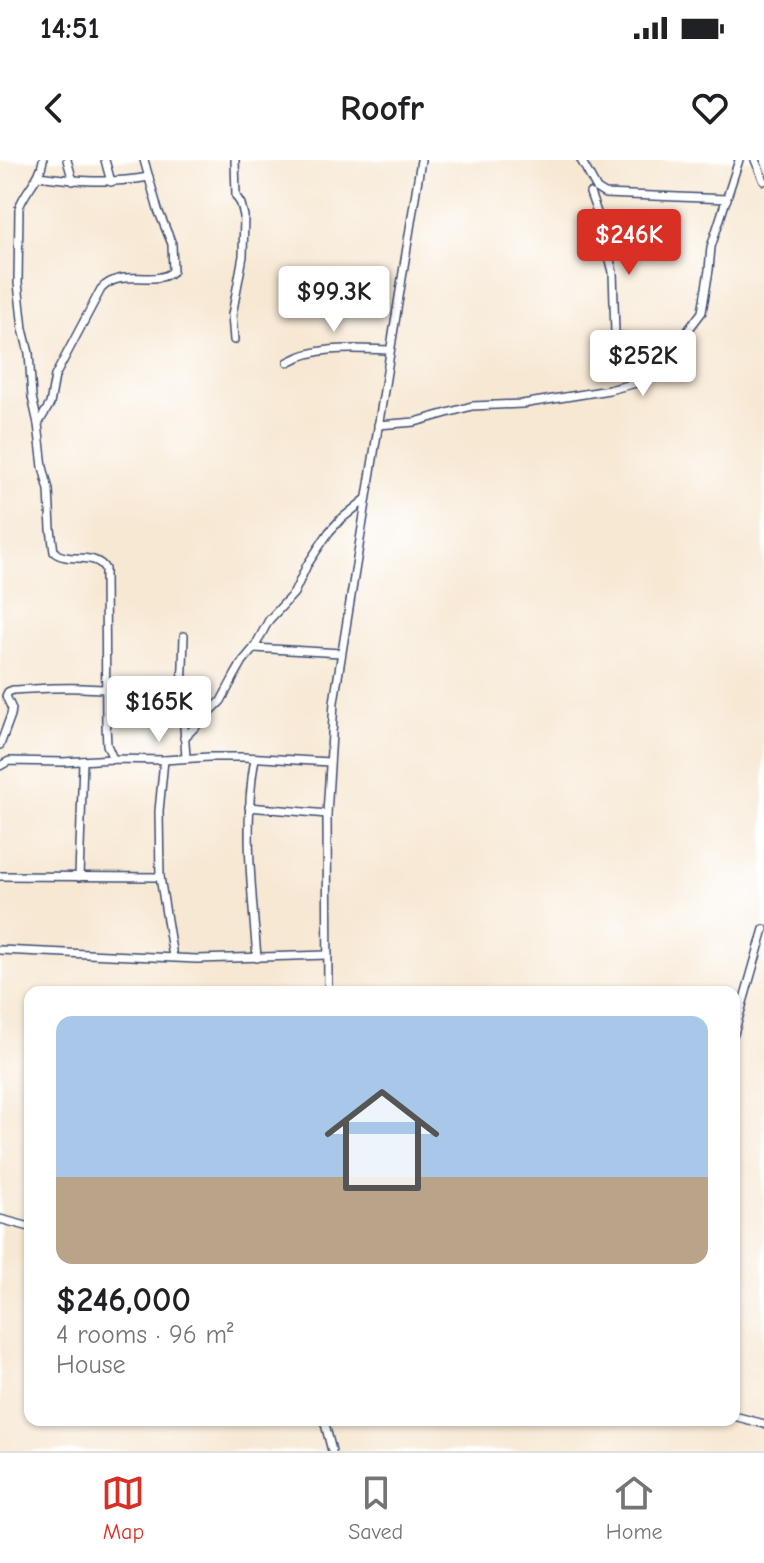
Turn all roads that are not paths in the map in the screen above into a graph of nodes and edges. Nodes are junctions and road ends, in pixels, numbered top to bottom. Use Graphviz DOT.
graph roads {
  1 [pos="43,160"];
  2 [pos="67,160"];
  3 [pos="105,160"];
  4 [pos="144,160"];
  5 [pos="235,160"];
  6 [pos="421,160"];
  7 [pos="581,160"];
  8 [pos="739,160"];
  9 [pos="755,160"];
  10 [pos="38,176"];
  11 [pos="149,177"];
  12 [pos="73,181"];
  13 [pos="764,181"];
  14 [pos="111,182"];
  15 [pos="590,193"];
  16 [pos="727,199"];
  17 [pos="234,340"];
  18 [pos="678,342"];
  19 [pos="390,350"];
  20 [pos="288,362"];
  21 [pos="38,424"];
  22 [pos="378,425"];
  23 [pos="366,499"];
  24 [pos="184,636"];
  25 [pos="254,648"];
  26 [pos="341,653"];
  27 [pos="182,687"];
  28 [pos="105,690"];
  29 [pos="184,738"];
  30 [pos="0,745"];
  31 [pos="186,758"];
  32 [pos="255,758"];
  33 [pos="113,759"];
  34 [pos="164,760"];
  35 [pos="83,761"];
  36 [pos="330,762"];
  37 [pos="0,766"];
  38 [pos="249,807"];
  39 [pos="327,814"];
  40 [pos="0,876"];
  41 [pos="79,877"];
  42 [pos="160,877"];
  43 [pos="764,929"];
  44 [pos="0,950"];
  45 [pos="328,955"];
  46 [pos="173,957"];
  47 [pos="257,958"];
  48 [pos="328,986"];
  49 [pos="740,1013"];
  50 [pos="0,1219"];
  51 [pos="24,1225"];
  52 [pos="740,1418"];
  53 [pos="764,1424"];
  54 [pos="326,1426"];
  55 [pos="332,1451"];
  1 -- 10 [label="street"];
  2 -- 12 [label="street"];
  3 -- 14 [label="street"];
  4 -- 11 [label="street"];
  5 -- 17 [label="street"];
  6 -- 19 [label="street"];
  7 -- 16 [label="street"];
  8 -- 16 [label="street"];
  9 -- 13 [label="street"];
  10 -- 12 [label="street"];
  10 -- 21 [label="street"];
  11 -- 14 [label="street"];
  11 -- 21 [label="street"];
  12 -- 14 [label="street"];
  15 -- 18 [label="street"];
  16 -- 18 [label="street"];
  18 -- 22 [label="street"];
  19 -- 20 [label="street"];
  19 -- 22 [label="street"];
  21 -- 28 [label="street"];
  22 -- 23 [label="street"];
  23 -- 25 [label="street"];
  23 -- 26 [label="street"];
  24 -- 27 [label="street"];
  25 -- 26 [label="street"];
  25 -- 29 [label="street"];
  26 -- 36 [label="street"];
  27 -- 28 [label="street"];
  27 -- 29 [label="street"];
  28 -- 30 [label="street"];
  28 -- 33 [label="street"];
  29 -- 31 [label="street"];
  31 -- 32 [label="street"];
  31 -- 34 [label="street"];
  32 -- 36 [label="street"];
  32 -- 38 [label="street"];
  33 -- 34 [label="street"];
  33 -- 35 [label="street"];
  34 -- 42 [label="street"];
  35 -- 37 [label="street"];
  35 -- 41 [label="street"];
  36 -- 39 [label="street"];
  38 -- 39 [label="street"];
  38 -- 47 [label="street"];
  39 -- 45 [label="street"];
  40 -- 41 [label="street"];
  41 -- 42 [label="street"];
  42 -- 46 [label="street"];
  43 -- 49 [label="street"];
  44 -- 46 [label="street"];
  45 -- 47 [label="street"];
  45 -- 48 [label="street"];
  46 -- 47 [label="street"];
  50 -- 51 [label="street"];
  52 -- 53 [label="street"];
  54 -- 55 [label="street"];
}
